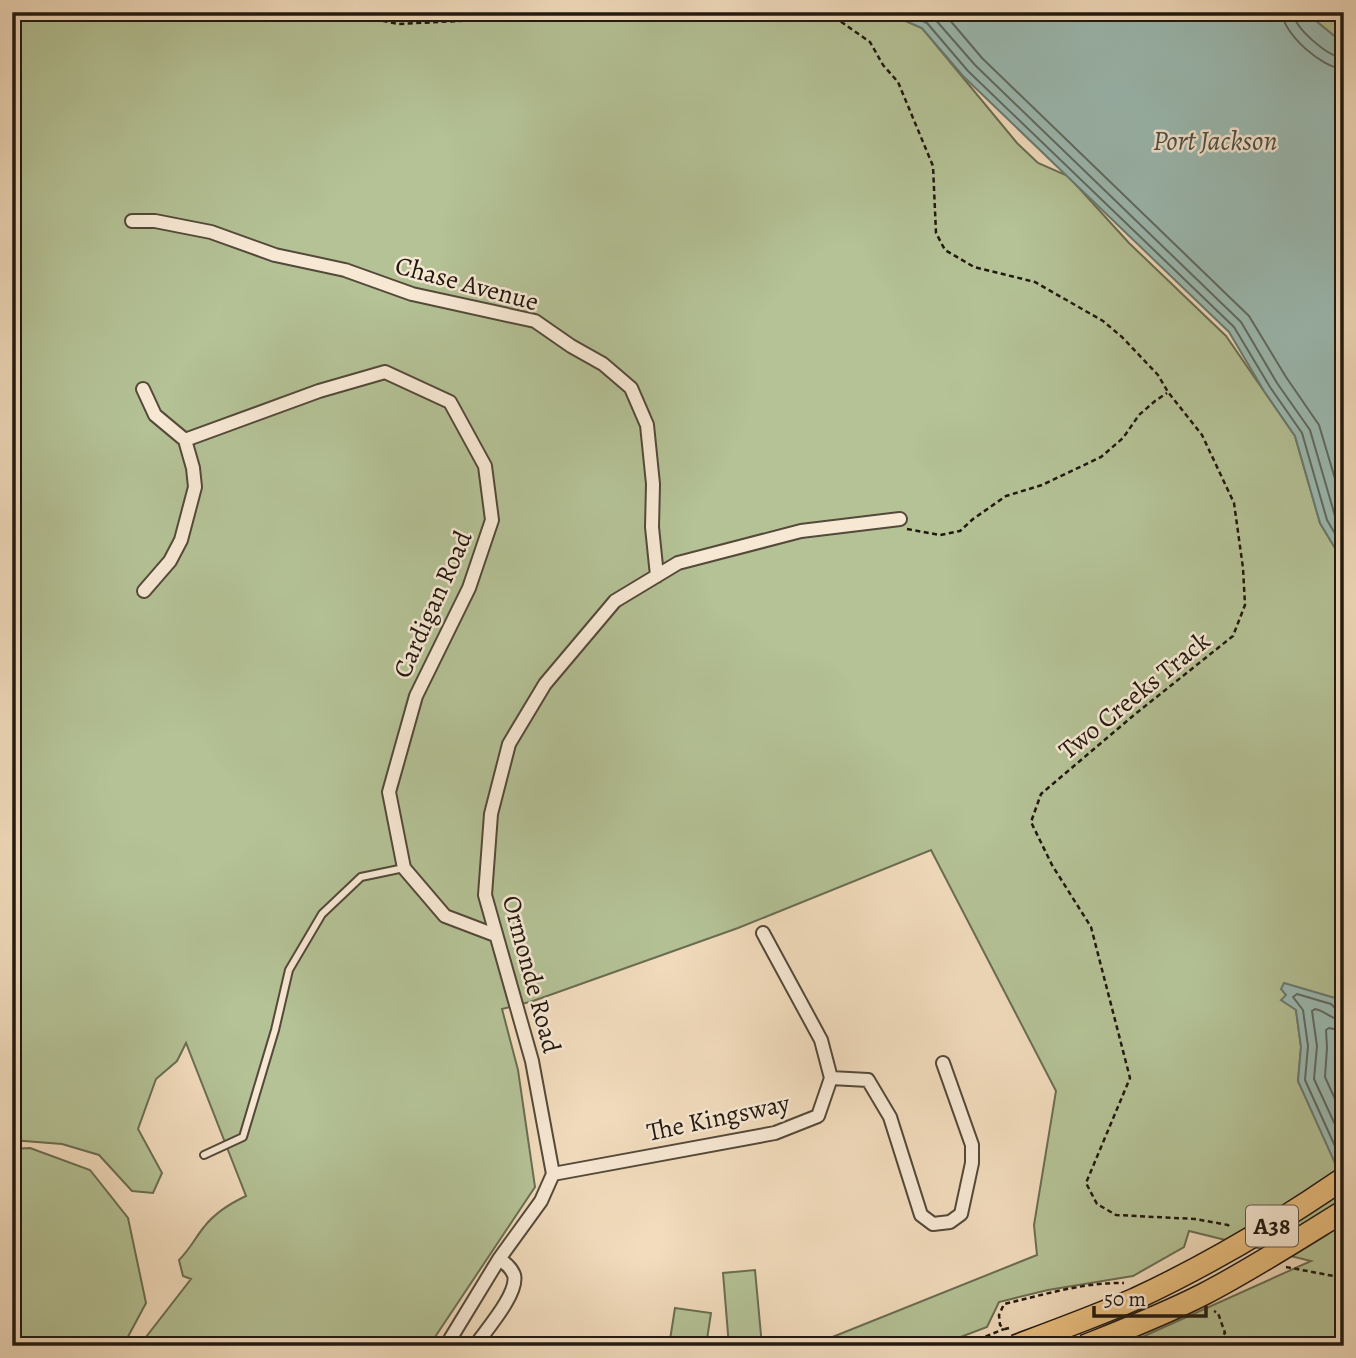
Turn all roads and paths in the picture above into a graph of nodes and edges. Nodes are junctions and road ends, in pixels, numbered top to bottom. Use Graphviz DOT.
graph roads {
  1 [pos="341,12"];
  2 [pos="523,12"];
  3 [pos="827,12"];
  4 [pos="132,221"];
  5 [pos="143,389"];
  6 [pos="1168,392"];
  7 [pos="185,440"];
  8 [pos="895,520"];
  9 [pos="657,576"];
  10 [pos="144,591"];
  11 [pos="404,868"];
  12 [pos="763,933"];
  13 [pos="495,935"];
  14 [pos="943,1063"];
  15 [pos="831,1078"];
  16 [pos="204,1155"];
  17 [pos="552,1174"];
  18 [pos="1344,1178"];
  19 [pos="1344,1211"];
  20 [pos="1235,1234"];
  21 [pos="499,1259"];
  22 [pos="1278,1264"];
  23 [pos="1344,1278"];
  24 [pos="1127,1283"];
  25 [pos="1225,1333"];
  26 [pos="1012,1334"];
  27 [pos="446,1346"];
  28 [pos="475,1346"];
  29 [pos="962,1346"];
  30 [pos="1084,1346"];
  31 [pos="1211,1346"];
  1 -- 2 [label="path"];
  3 -- 6 [label="path, Two Creeks Track"];
  4 -- 9 [label="street, Chase Avenue"];
  5 -- 7 [label="street"];
  6 -- 8 [label="path"];
  6 -- 20 [label="path, Two Creeks Track"];
  7 -- 10 [label="street"];
  7 -- 11 [label="street, Cardigan Road"];
  8 -- 9 [label="street, Ormonde Road"];
  9 -- 13 [label="street, Ormonde Road"];
  11 -- 13 [label="street, Cardigan Road"];
  11 -- 16 [label="lane"];
  12 -- 15 [label="street"];
  13 -- 17 [label="street, Ormonde Road"];
  14 -- 15 [label="street"];
  15 -- 17 [label="street, The Kingsway"];
  17 -- 21 [label="street"];
  18 -- 26 [label="highway, A38, bridge"];
  19 -- 30 [label="highway, A38, bridge"];
  21 -- 27 [label="street"];
  21 -- 28 [label="street"];
  22 -- 23 [label="path"];
  24 -- 26 [label="path"];
  25 -- 31 [label="path"];
  26 -- 29 [label="path"];
}
